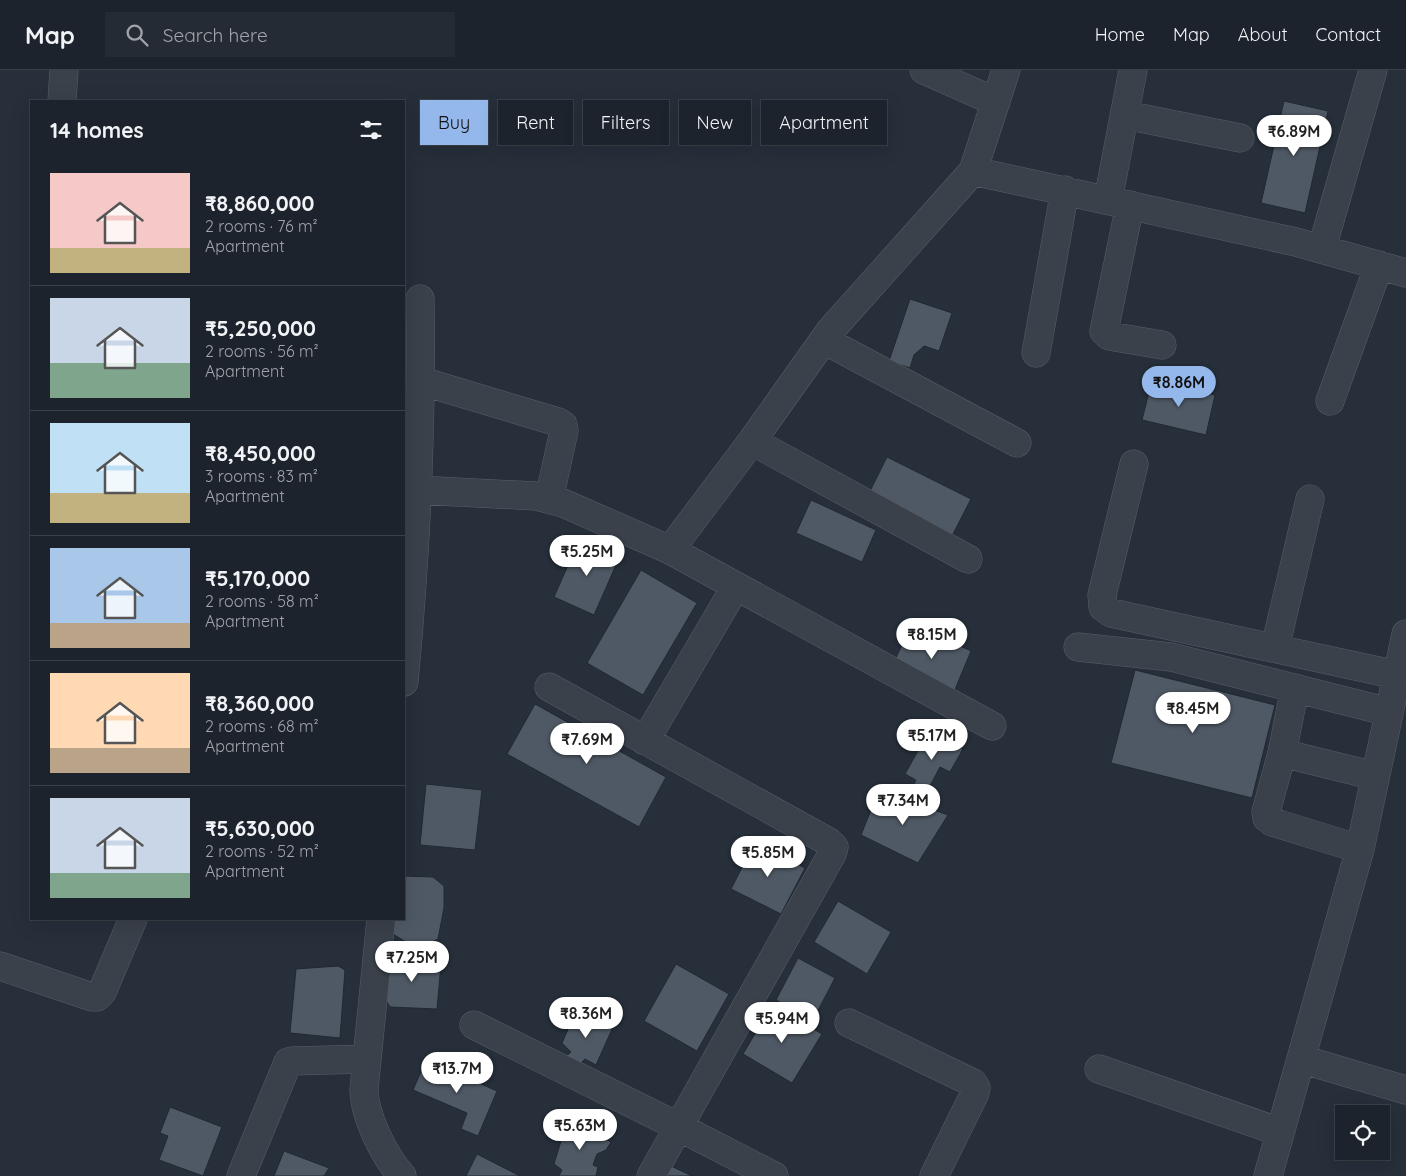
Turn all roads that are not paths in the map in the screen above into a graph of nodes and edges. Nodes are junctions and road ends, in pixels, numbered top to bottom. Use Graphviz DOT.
graph roads {
  1 [pos="64,70"];
  2 [pos="924,70"];
  3 [pos="1006,70"];
  4 [pos="1133,70"];
  5 [pos="1373,70"];
  6 [pos="62,100"];
  7 [pos="996,102"];
  8 [pos="1125,115"];
  9 [pos="1240,138"];
  10 [pos="973,171"];
  11 [pos="1065,190"];
  12 [pos="1119,203"];
  13 [pos="1322,248"];
  14 [pos="1379,265"];
  15 [pos="1406,273"];
  16 [pos="420,298"];
  17 [pos="824,340"];
  18 [pos="1162,345"];
  19 [pos="1036,353"];
  20 [pos="421,381"];
  21 [pos="1330,401"];
  22 [pos="752,440"];
  23 [pos="1017,443"];
  24 [pos="1134,464"];
  25 [pos="417,490"];
  26 [pos="549,499"];
  27 [pos="1310,500"];
  28 [pos="670,550"];
  29 [pos="968,560"];
  30 [pos="736,586"];
  31 [pos="406,633"];
  32 [pos="1406,634"];
  33 [pos="1078,647"];
  34 [pos="1275,648"];
  35 [pos="405,658"];
  36 [pos="1397,674"];
  37 [pos="549,687"];
  38 [pos="1295,688"];
  39 [pos="1389,712"];
  40 [pos="992,726"];
  41 [pos="645,741"];
  42 [pos="1282,753"];
  43 [pos="1375,776"];
  44 [pos="1360,849"];
  45 [pos="133,920"];
  46 [pos="381,920"];
  47 [pos="0,966"];
  48 [pos="849,1023"];
  49 [pos="474,1025"];
  50 [pos="1301,1059"];
  51 [pos="367,1060"];
  52 [pos="1099,1070"];
  53 [pos="1406,1090"];
  54 [pos="679,1127"];
  55 [pos="1280,1132"];
  56 [pos="242,1176"];
  57 [pos="402,1176"];
  58 [pos="651,1176"];
  59 [pos="774,1176"];
  60 [pos="934,1176"];
  61 [pos="1268,1176"];
  1 -- 6 [label="street"];
  2 -- 7 [label="street"];
  3 -- 7 [label="street"];
  4 -- 8 [label="street"];
  5 -- 13 [label="street"];
  7 -- 10 [label="street"];
  8 -- 9 [label="street"];
  8 -- 12 [label="street"];
  10 -- 11 [label="street"];
  10 -- 17 [label="street"];
  11 -- 12 [label="street"];
  11 -- 19 [label="street"];
  12 -- 13 [label="street"];
  12 -- 18 [label="street"];
  13 -- 14 [label="street"];
  14 -- 15 [label="street"];
  14 -- 21 [label="street"];
  16 -- 20 [label="street"];
  17 -- 22 [label="street"];
  17 -- 23 [label="street"];
  20 -- 25 [label="street"];
  20 -- 26 [label="street"];
  22 -- 28 [label="street"];
  22 -- 29 [label="street"];
  24 -- 34 [label="street"];
  25 -- 26 [label="street"];
  25 -- 31 [label="street"];
  26 -- 28 [label="street"];
  27 -- 34 [label="street"];
  28 -- 30 [label="street"];
  30 -- 40 [label="street"];
  30 -- 41 [label="street"];
  31 -- 35 [label="street"];
  32 -- 36 [label="street"];
  33 -- 38 [label="street"];
  34 -- 36 [label="street"];
  36 -- 39 [label="street"];
  37 -- 41 [label="street"];
  38 -- 39 [label="street"];
  38 -- 42 [label="street"];
  39 -- 43 [label="street"];
  41 -- 54 [label="street"];
  42 -- 43 [label="street"];
  42 -- 44 [label="street"];
  43 -- 44 [label="street"];
  44 -- 50 [label="street"];
  45 -- 47 [label="street"];
  46 -- 51 [label="street"];
  48 -- 60 [label="street"];
  49 -- 54 [label="street"];
  50 -- 53 [label="street"];
  50 -- 55 [label="street"];
  51 -- 56 [label="street"];
  51 -- 57 [label="street"];
  52 -- 55 [label="street"];
  54 -- 58 [label="street"];
  54 -- 59 [label="street"];
  55 -- 61 [label="street"];
}
